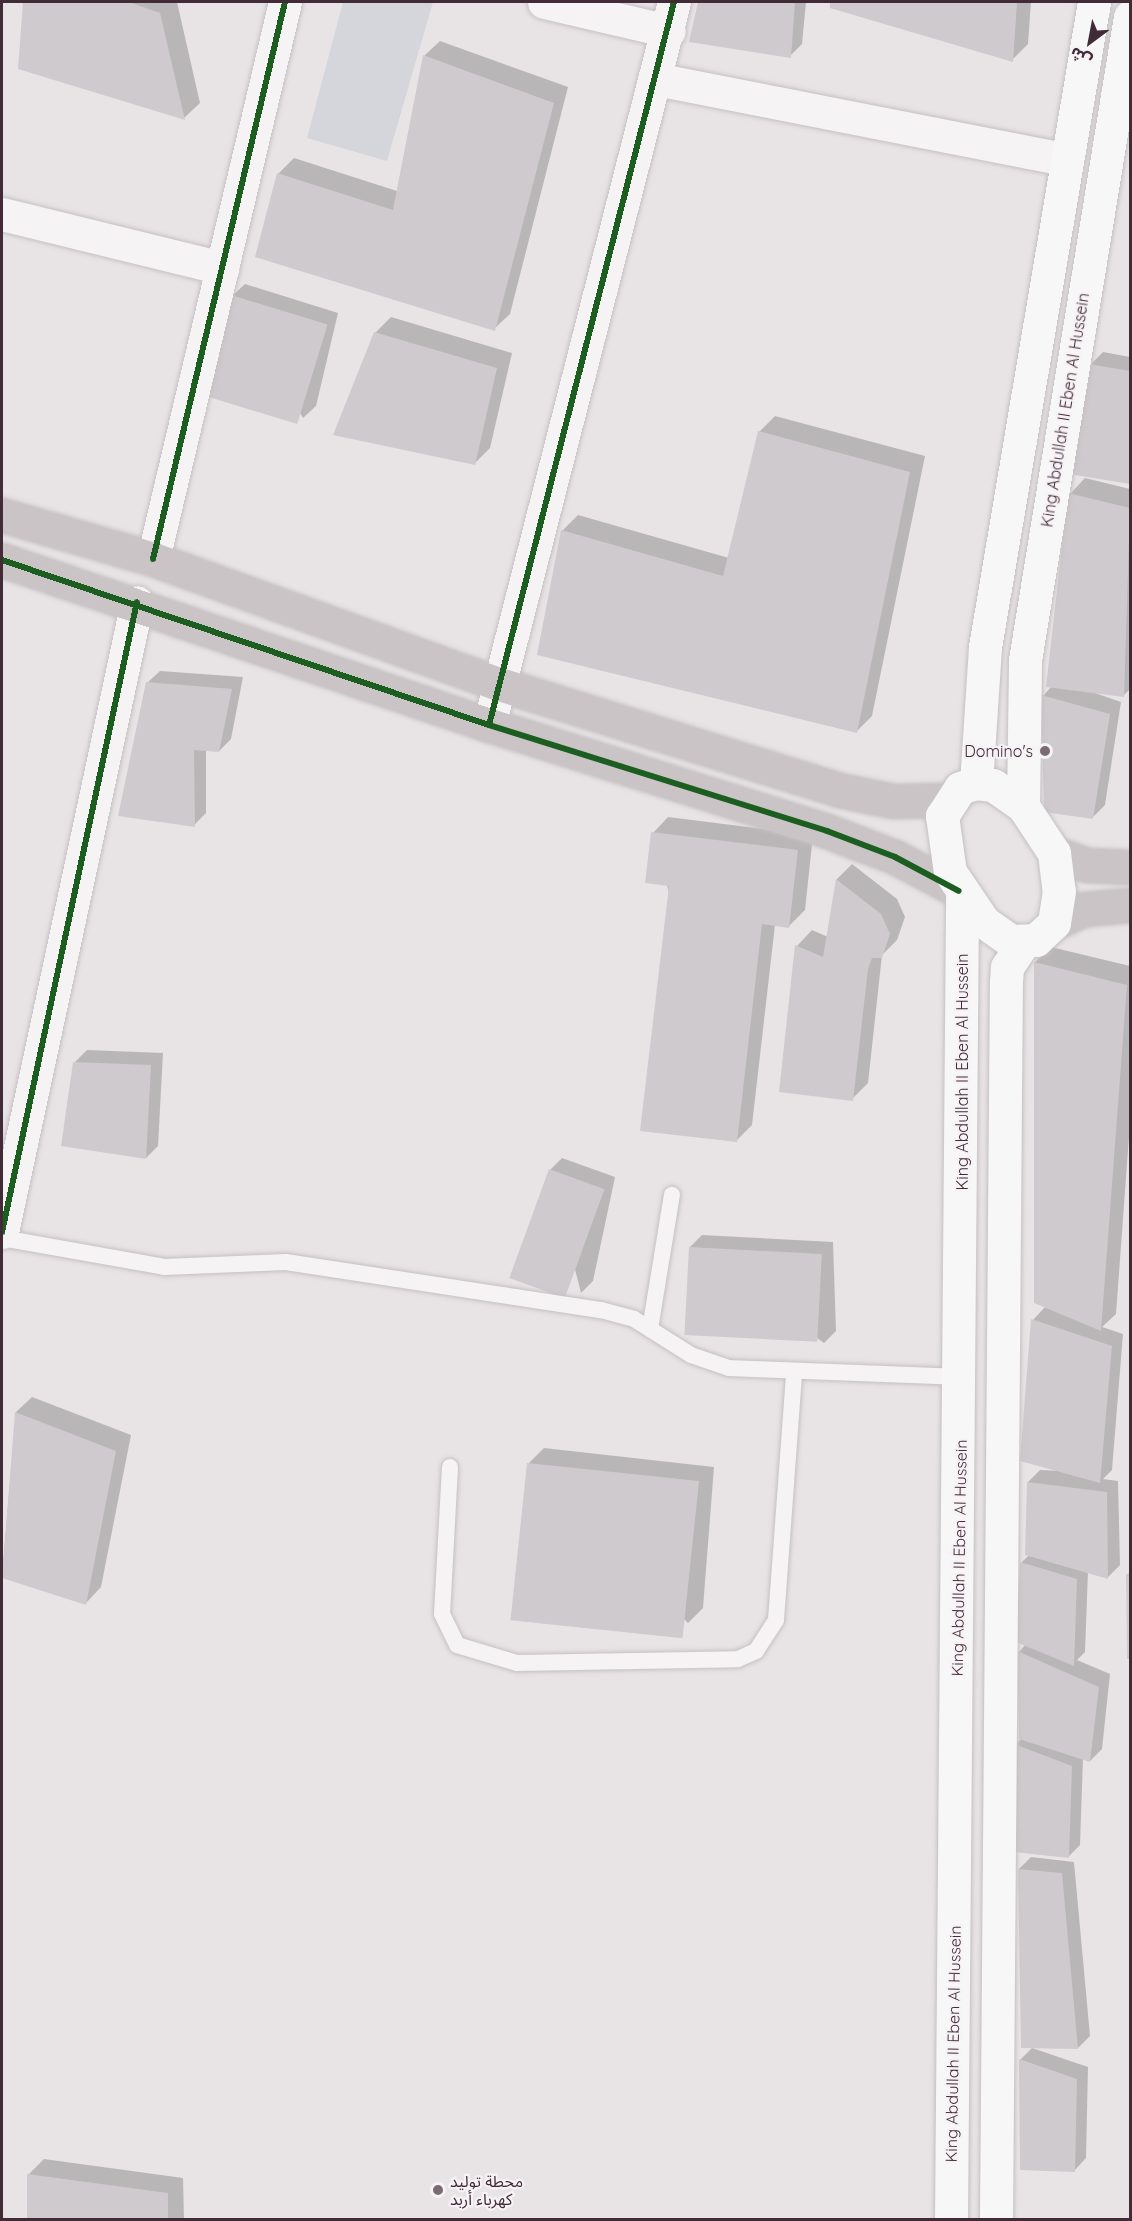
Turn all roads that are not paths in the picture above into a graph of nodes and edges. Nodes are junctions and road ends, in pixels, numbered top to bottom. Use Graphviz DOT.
graph roads {
  1 [pos="285,2"];
  2 [pos="544,2"];
  3 [pos="1094,2"];
  4 [pos="671,16"];
  5 [pos="1131,16"];
  6 [pos="656,79"];
  7 [pos="1067,160"];
  8 [pos="2,214"];
  9 [pos="222,268"];
  10 [pos="2,514"];
  11 [pos="153,559"];
  12 [pos="2,560"];
  13 [pos="137,602"];
  14 [pos="496,682"];
  15 [pos="489,725"];
  16 [pos="976,783"];
  17 [pos="948,800"];
  18 [pos="1023,806"];
  19 [pos="1054,853"];
  20 [pos="1131,867"];
  21 [pos="961,893"];
  22 [pos="1131,905"];
  23 [pos="1054,923"];
  24 [pos="1023,943"];
  25 [pos="672,1195"];
  26 [pos="2,1232"];
  27 [pos="2,1238"];
  28 [pos="650,1329"];
  29 [pos="794,1372"];
  30 [pos="961,1377"];
  31 [pos="450,1467"];
  32 [pos="951,2220"];
  33 [pos="996,2220"];
  1 -- 9 [label="street"];
  2 -- 4 [label="street"];
  3 -- 7 [label="main road"];
  4 -- 6 [label="street"];
  5 -- 18 [label="main road, King Abdullah II Eben Al Hussein"];
  6 -- 7 [label="street"];
  6 -- 14 [label="street"];
  7 -- 16 [label="main road"];
  8 -- 9 [label="street"];
  9 -- 11 [label="street"];
  10 -- 11 [label="street"];
  11 -- 14 [label="street"];
  12 -- 13 [label="street"];
  13 -- 15 [label="street"];
  13 -- 26 [label="street"];
  14 -- 15 [label="street"];
  14 -- 17 [label="street"];
  15 -- 21 [label="street"];
  16 -- 17 [label="main road"];
  16 -- 18 [label="main road"];
  17 -- 21 [label="main road"];
  18 -- 19 [label="main road"];
  19 -- 20 [label="street"];
  19 -- 23 [label="main road"];
  21 -- 24 [label="main road"];
  21 -- 30 [label="main road, King Abdullah II Eben Al Hussein"];
  22 -- 23 [label="street"];
  23 -- 24 [label="main road"];
  24 -- 33 [label="main road"];
  25 -- 28 [label="lane"];
  27 -- 28 [label="lane"];
  28 -- 29 [label="lane"];
  29 -- 30 [label="lane"];
  29 -- 31 [label="lane"];
  30 -- 32 [label="main road, King Abdullah II Eben Al Hussein"];
}
